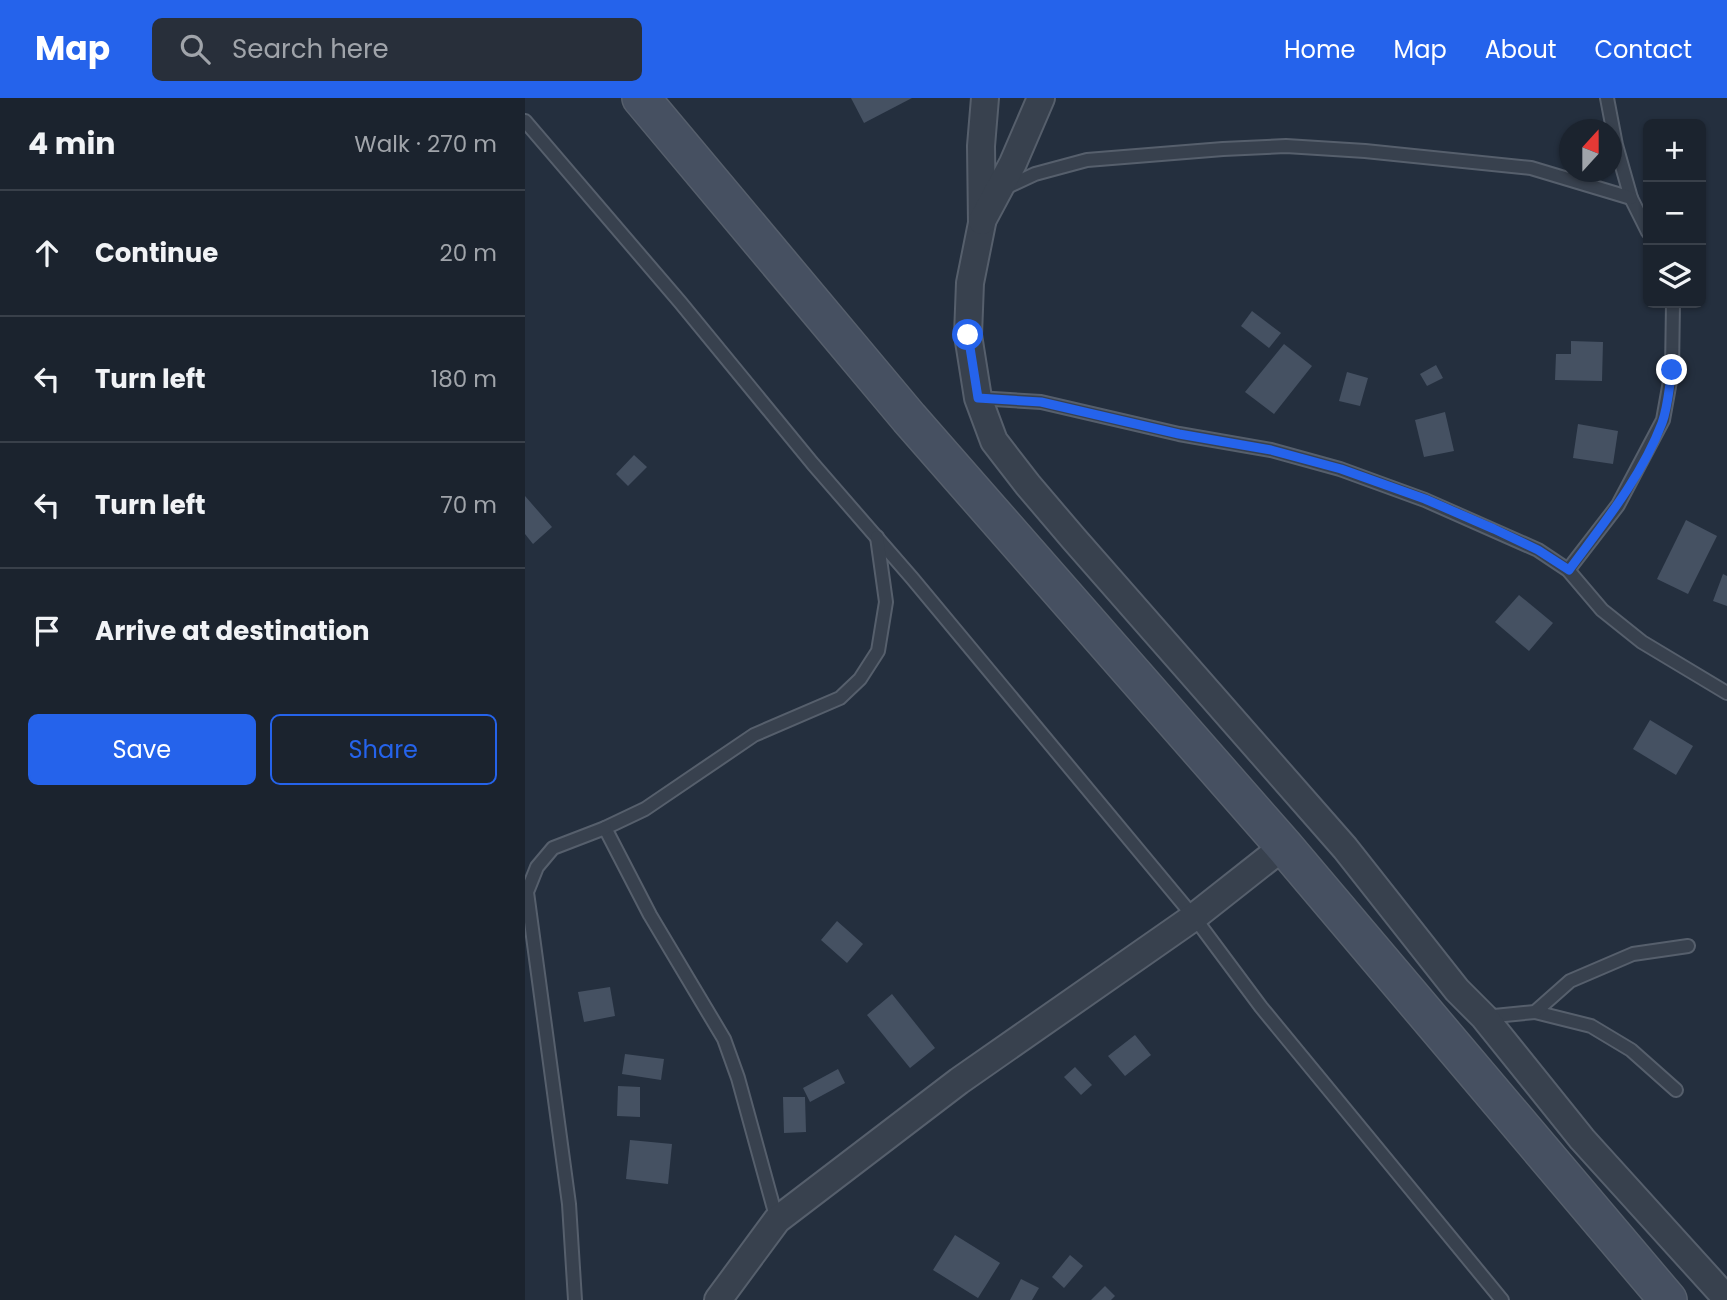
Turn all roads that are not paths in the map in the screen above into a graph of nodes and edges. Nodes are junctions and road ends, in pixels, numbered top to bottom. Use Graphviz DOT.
graph roads {
  1 [pos="641,98"];
  2 [pos="985,98"];
  3 [pos="1041,98"];
  4 [pos="1607,98"];
  5 [pos="525,121"];
  6 [pos="532,136"];
  7 [pos="999,191"];
  8 [pos="1631,198"];
  9 [pos="1643,222"];
  10 [pos="982,223"];
  11 [pos="1673,308"];
  12 [pos="978,398"];
  13 [pos="877,537"];
  14 [pos="1569,570"];
  15 [pos="1727,693"];
  16 [pos="605,828"];
  17 [pos="1285,846"];
  18 [pos="1194,917"];
  19 [pos="1688,946"];
  20 [pos="1535,1012"];
  21 [pos="1484,1017"];
  22 [pos="1676,1090"];
  23 [pos="777,1220"];
  24 [pos="1727,1299"];
  25 [pos="575,1300"];
  26 [pos="718,1300"];
  27 [pos="1502,1300"];
  28 [pos="1668,1300"];
  1 -- 17 [label="main road"];
  2 -- 10 [label="street"];
  3 -- 7 [label="street"];
  4 -- 8 [label="lane"];
  5 -- 6 [label="lane"];
  6 -- 13 [label="lane"];
  7 -- 8 [label="lane"];
  7 -- 10 [label="street"];
  8 -- 9 [label="lane"];
  10 -- 12 [label="street"];
  11 -- 14 [label="lane"];
  12 -- 14 [label="lane"];
  12 -- 21 [label="street"];
  13 -- 16 [label="lane"];
  13 -- 18 [label="lane"];
  14 -- 15 [label="lane"];
  16 -- 23 [label="lane"];
  16 -- 25 [label="lane"];
  17 -- 18 [label="street"];
  17 -- 28 [label="main road"];
  18 -- 23 [label="street"];
  18 -- 27 [label="lane"];
  19 -- 20 [label="lane"];
  20 -- 21 [label="lane"];
  20 -- 22 [label="lane"];
  21 -- 24 [label="street"];
  23 -- 26 [label="street"];
}
